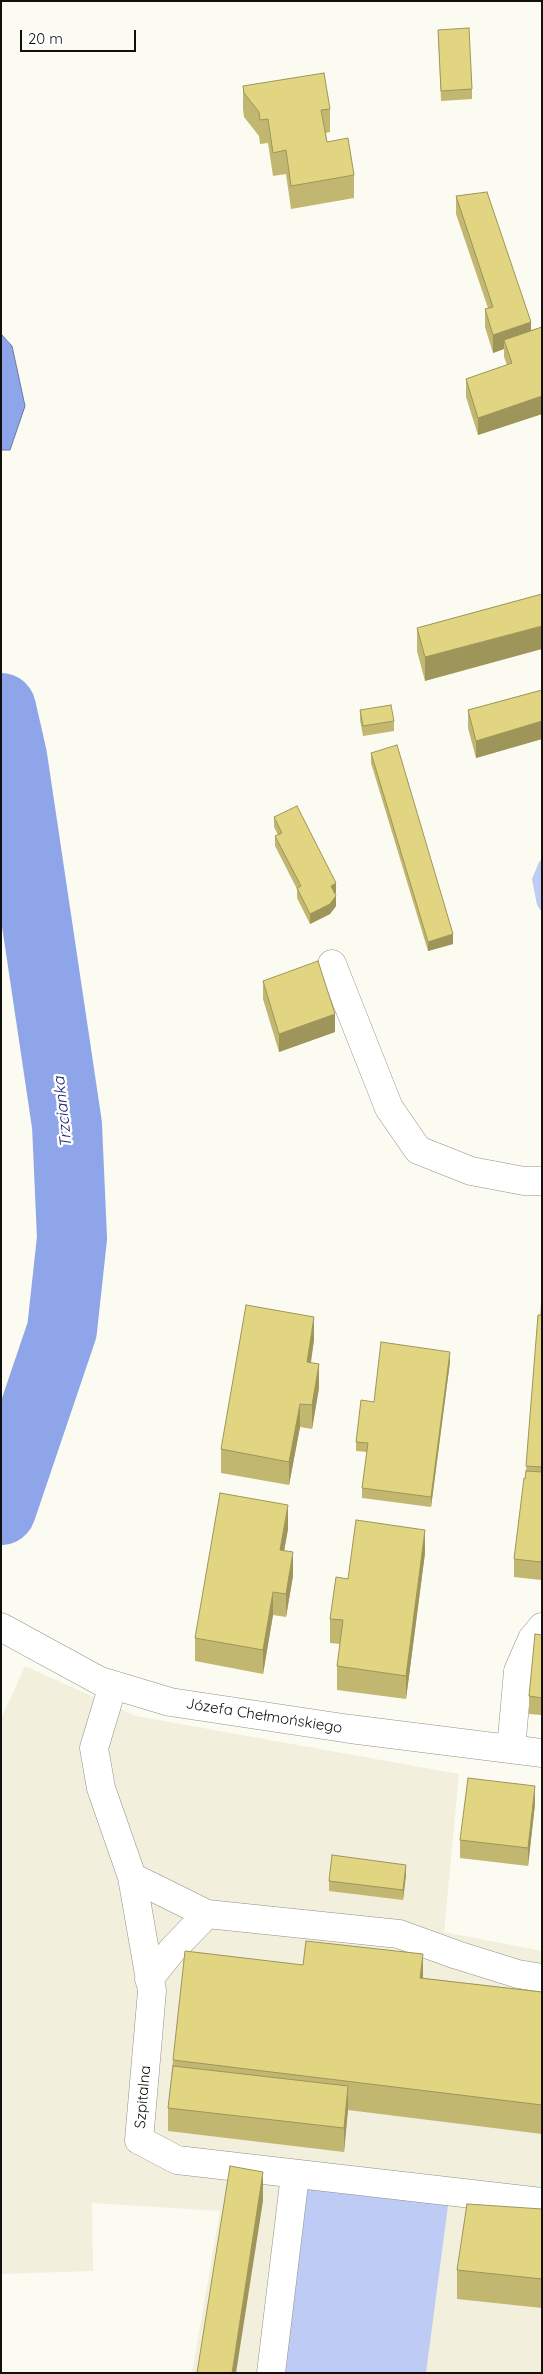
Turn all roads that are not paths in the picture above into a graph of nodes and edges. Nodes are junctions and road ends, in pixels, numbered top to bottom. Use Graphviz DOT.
graph roads {
  1 [pos="332,964"];
  2 [pos="542,1181"];
  3 [pos="542,1627"];
  4 [pos="1,1628"];
  5 [pos="113,1685"];
  6 [pos="511,1749"];
  7 [pos="542,1752"];
  8 [pos="132,1877"];
  9 [pos="206,1914"];
  10 [pos="542,1978"];
  11 [pos="150,1979"];
  12 [pos="295,2175"];
  13 [pos="542,2202"];
  14 [pos="270,2373"];
  1 -- 2 [label="street"];
  3 -- 6 [label="street"];
  4 -- 5 [label="street, Józefa Chełmońskiego"];
  5 -- 6 [label="street, Józefa Chełmońskiego"];
  5 -- 8 [label="street, Szpitalna"];
  6 -- 7 [label="street, Józefa Chełmońskiego"];
  8 -- 9 [label="street"];
  8 -- 11 [label="street, Szpitalna"];
  9 -- 10 [label="street"];
  9 -- 11 [label="street"];
  11 -- 12 [label="street, Szpitalna"];
  12 -- 13 [label="street, Szpitalna"];
  12 -- 14 [label="street"];
}
